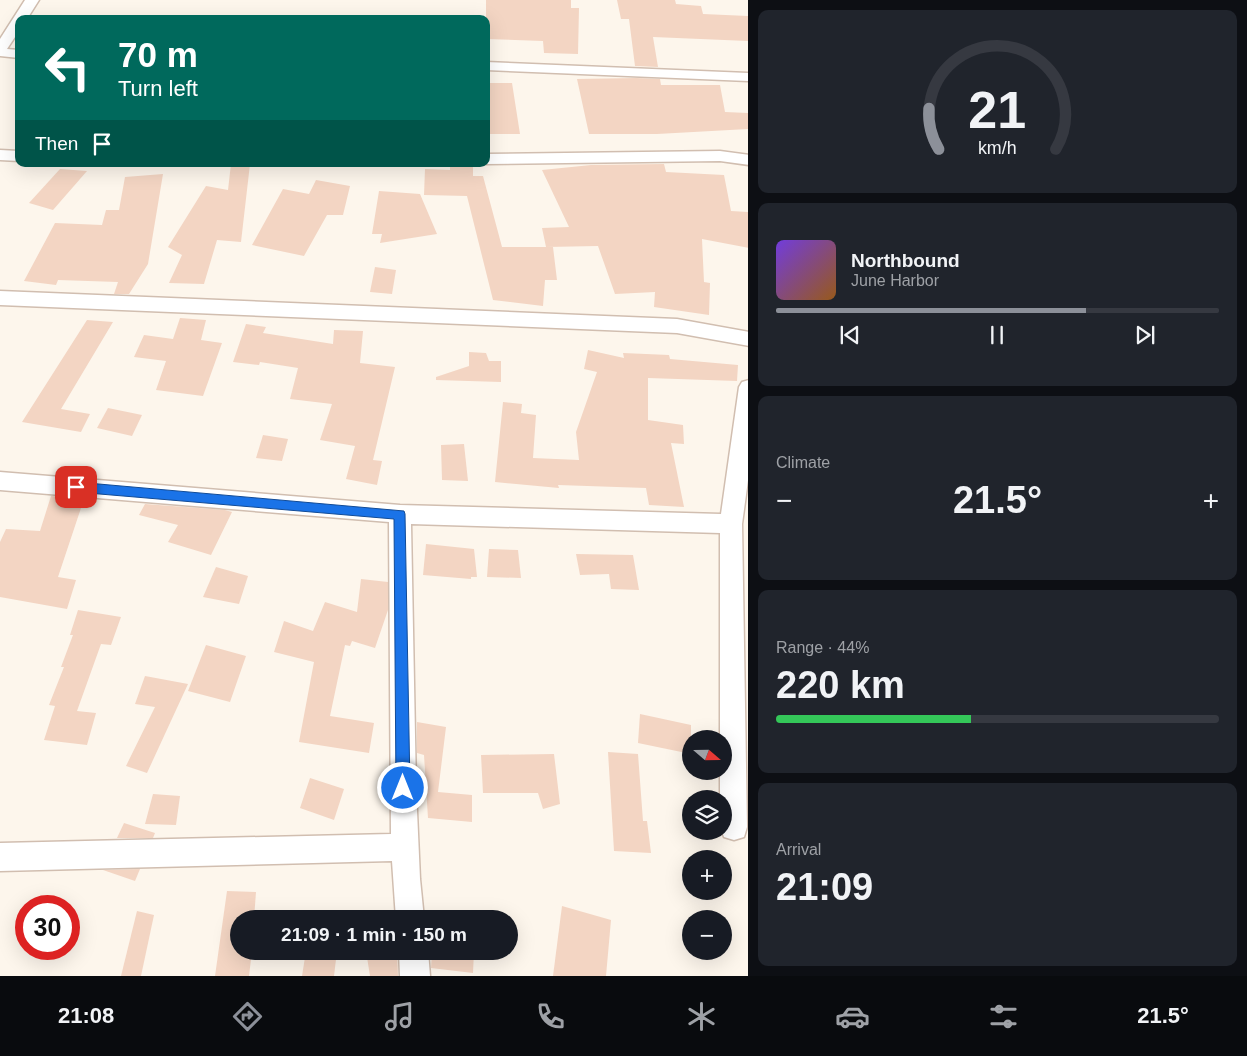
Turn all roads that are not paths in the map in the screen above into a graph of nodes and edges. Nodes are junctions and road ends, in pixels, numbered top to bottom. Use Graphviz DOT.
graph roads {
  1 [pos="32,0"];
  2 [pos="22,15"];
  3 [pos="15,26"];
  4 [pos="0,50"];
  5 [pos="15,53"];
  6 [pos="490,66"];
  7 [pos="748,76"];
  8 [pos="0,155"];
  9 [pos="15,156"];
  10 [pos="490,159"];
  11 [pos="748,160"];
  12 [pos="0,298"];
  13 [pos="748,339"];
  14 [pos="748,387"];
  15 [pos="0,481"];
  16 [pos="400,514"];
  17 [pos="731,524"];
  18 [pos="734,827"];
  19 [pos="405,847"];
  20 [pos="0,857"];
  21 [pos="409,910"];
  22 [pos="414,960"];
  23 [pos="415,976"];
  1 -- 2 [label="street"];
  3 -- 4 [label="street"];
  4 -- 5 [label="street"];
  6 -- 7 [label="street"];
  8 -- 9 [label="street"];
  10 -- 11 [label="street"];
  12 -- 13 [label="street"];
  14 -- 17 [label="street"];
  15 -- 16 [label="street"];
  16 -- 17 [label="street"];
  16 -- 19 [label="street"];
  17 -- 18 [label="street"];
  19 -- 20 [label="street"];
  19 -- 21 [label="street"];
  22 -- 23 [label="street"];
}
